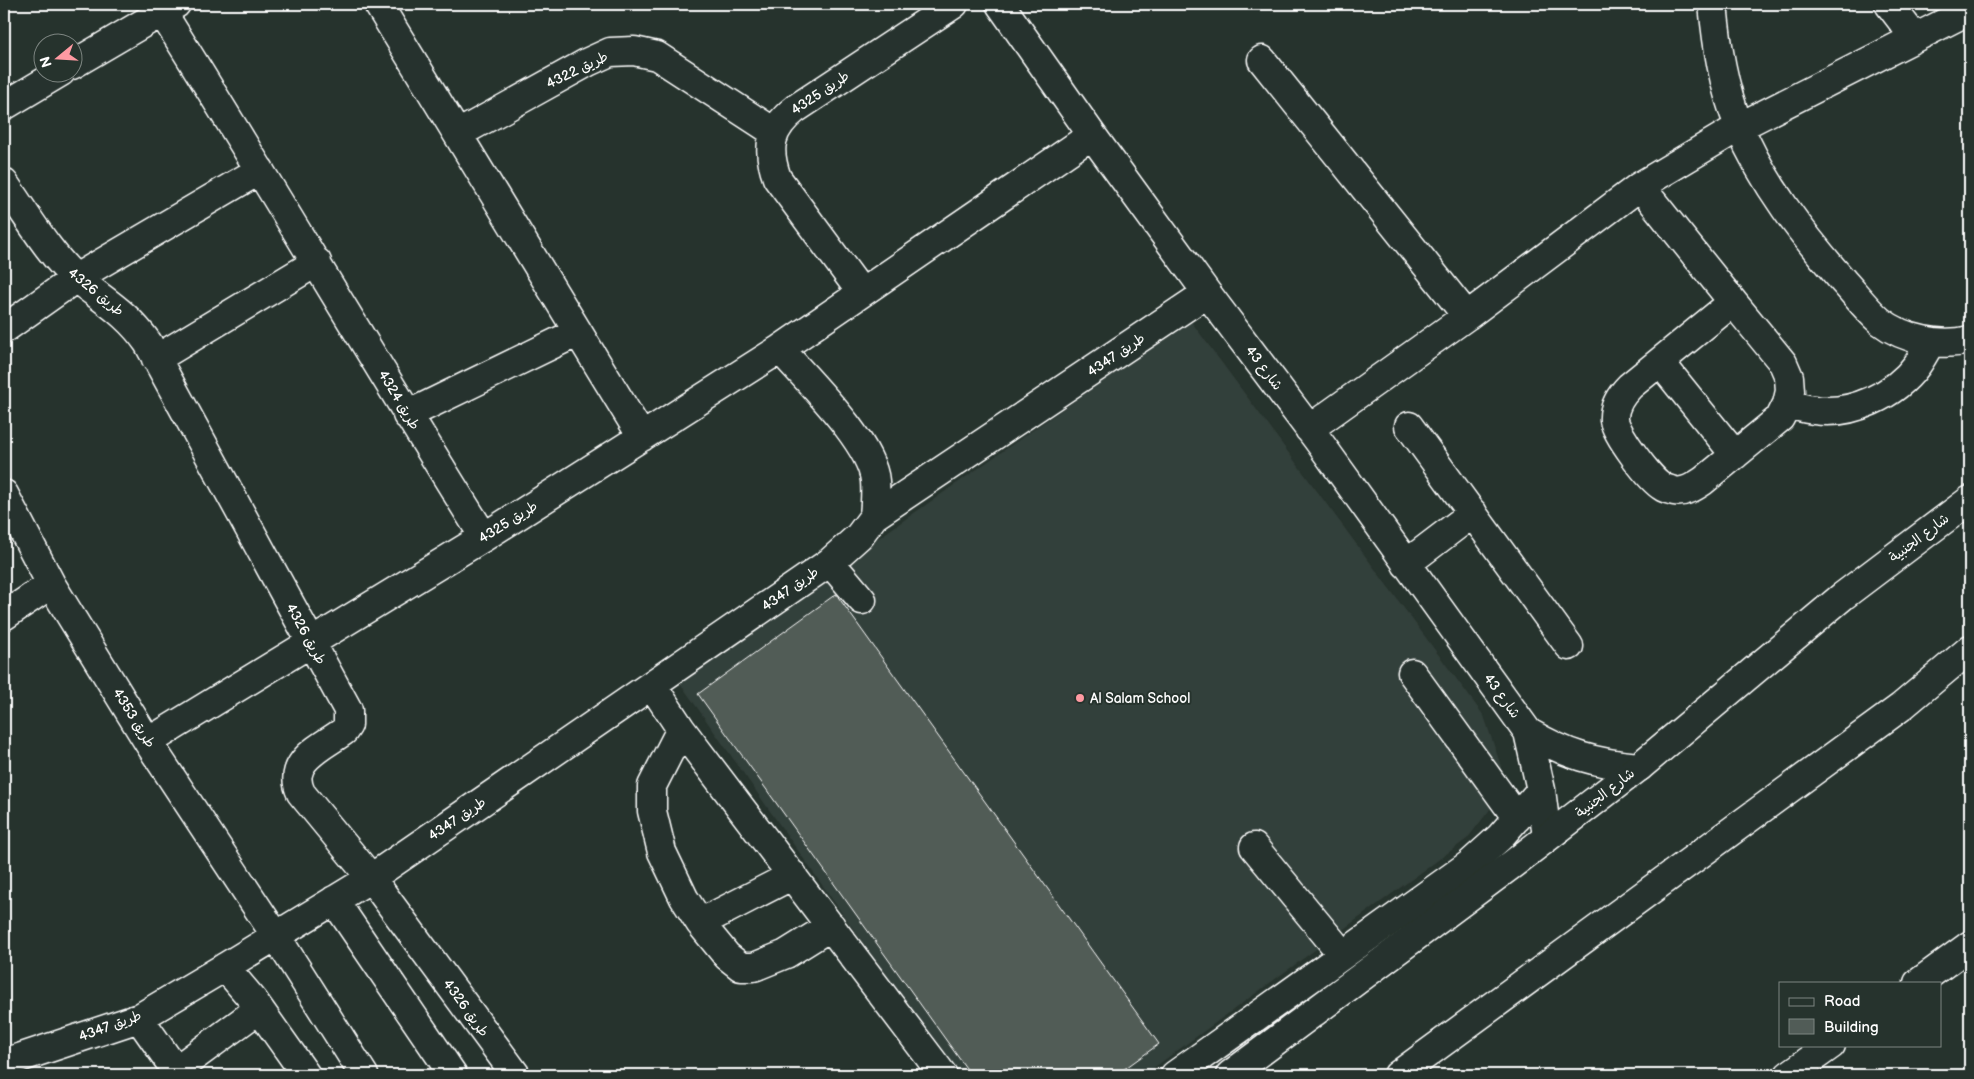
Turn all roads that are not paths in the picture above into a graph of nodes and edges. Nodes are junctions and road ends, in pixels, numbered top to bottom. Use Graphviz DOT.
graph roads {
  1 [pos="378,4"];
  2 [pos="954,4"];
  3 [pos="1000,4"];
  4 [pos="1713,4"];
  5 [pos="1890,4"];
  6 [pos="169,8"];
  7 [pos="1970,10"];
  8 [pos="1915,38"];
  9 [pos="82,59"];
  10 [pos="1262,60"];
  11 [pos="44,82"];
  12 [pos="4,106"];
  13 [pos="1739,127"];
  14 [pos="774,132"];
  15 [pos="458,134"];
  16 [pos="1092,135"];
  17 [pos="260,170"];
  18 [pos="4,183"];
  19 [pos="1640,186"];
  20 [pos="317,262"];
  21 [pos="76,278"];
  22 [pos="861,292"];
  23 [pos="1207,293"];
  24 [pos="1733,302"];
  25 [pos="1467,316"];
  26 [pos="4,329"];
  27 [pos="578,332"];
  28 [pos="1970,340"];
  29 [pos="1931,342"];
  30 [pos="780,349"];
  31 [pos="156,359"];
  32 [pos="1660,362"];
  33 [pos="1787,404"];
  34 [pos="407,415"];
  35 [pos="1409,426"];
  36 [pos="1309,429"];
  37 [pos="642,437"];
  38 [pos="1735,455"];
  39 [pos="4,494"];
  40 [pos="1970,500"];
  41 [pos="1473,513"];
  42 [pos="874,516"];
  43 [pos="484,537"];
  44 [pos="830,562"];
  45 [pos="1406,564"];
  46 [pos="51,584"];
  47 [pos="862,600"];
  48 [pos="4,616"];
  49 [pos="311,643"];
  50 [pos="1569,646"];
  51 [pos="1970,649"];
  52 [pos="1412,673"];
  53 [pos="652,685"];
  54 [pos="682,729"];
  55 [pos="1528,732"];
  56 [pos="148,742"];
  57 [pos="1639,767"];
  58 [pos="1541,790"];
  59 [pos="1518,818"];
  60 [pos="1547,837"];
  61 [pos="1254,847"];
  62 [pos="793,876"];
  63 [pos="371,878"];
  64 [pos="334,900"];
  65 [pos="700,923"];
  66 [pos="831,926"];
  67 [pos="276,936"];
  68 [pos="1970,945"];
  69 [pos="1343,955"];
  70 [pos="225,967"];
  71 [pos="1919,982"];
  72 [pos="259,1009"];
  73 [pos="139,1018"];
  74 [pos="1830,1046"];
  75 [pos="4,1063"];
  76 [pos="177,1073"];
  77 [pos="306,1075"];
  78 [pos="364,1075"];
  79 [pos="453,1075"];
  80 [pos="516,1075"];
  81 [pos="943,1075"];
  82 [pos="1175,1075"];
  83 [pos="1230,1075"];
  84 [pos="1398,1075"];
  85 [pos="1789,1075"];
  1 -- 15 [label="street"];
  2 -- 14 [label="street, طريق 4325"];
  3 -- 16 [label="street, شارع 43"];
  4 -- 13 [label="street"];
  5 -- 8 [label="street"];
  6 -- 9 [label="street"];
  6 -- 17 [label="street, طريق 4324"];
  7 -- 8 [label="street"];
  8 -- 13 [label="street"];
  10 -- 25 [label="street"];
  11 -- 12 [label="street"];
  13 -- 19 [label="street"];
  13 -- 29 [label="street"];
  14 -- 15 [label="street, طريق 4322"];
  14 -- 22 [label="street"];
  15 -- 27 [label="street"];
  16 -- 22 [label="street, طريق 4325"];
  16 -- 23 [label="street, شارع 43"];
  17 -- 20 [label="street, طريق 4324"];
  17 -- 21 [label="street"];
  18 -- 21 [label="street, طريق 4326"];
  19 -- 24 [label="street"];
  19 -- 25 [label="street"];
  20 -- 31 [label="street"];
  20 -- 34 [label="street, طريق 4324"];
  21 -- 26 [label="street"];
  21 -- 31 [label="street, طريق 4326"];
  22 -- 30 [label="street, طريق 4325"];
  23 -- 36 [label="street, شارع 43"];
  23 -- 42 [label="street, طريق 4347"];
  24 -- 32 [label="street"];
  24 -- 33 [label="street"];
  25 -- 36 [label="street"];
  27 -- 34 [label="street"];
  27 -- 37 [label="street"];
  28 -- 29 [label="street"];
  29 -- 33 [label="street"];
  30 -- 37 [label="street, طريق 4325"];
  30 -- 42 [label="street"];
  31 -- 49 [label="street, طريق 4326"];
  32 -- 38 [label="street"];
  32 -- 38 [label="street"];
  33 -- 38 [label="street"];
  34 -- 43 [label="street, طريق 4324"];
  35 -- 41 [label="street"];
  36 -- 45 [label="street, شارع 43"];
  37 -- 43 [label="street, طريق 4325"];
  39 -- 46 [label="street, طريق 4353"];
  40 -- 57 [label="street, شارع الجنبية"];
  41 -- 45 [label="street"];
  41 -- 50 [label="street"];
  42 -- 44 [label="street, طريق 4347"];
  43 -- 49 [label="street, طريق 4325"];
  44 -- 47 [label="street"];
  44 -- 53 [label="street, طريق 4347"];
  45 -- 55 [label="street, شارع 43"];
  46 -- 48 [label="street"];
  46 -- 56 [label="street, طريق 4353"];
  49 -- 56 [label="street, طريق 4325"];
  49 -- 63 [label="street, طريق 4326"];
  51 -- 84 [label="street"];
  52 -- 59 [label="street"];
  53 -- 54 [label="street"];
  53 -- 63 [label="street, طريق 4347"];
  54 -- 62 [label="street"];
  54 -- 65 [label="street"];
  55 -- 57 [label="street, شارع 43"];
  55 -- 58 [label="street, شارع 43"];
  56 -- 67 [label="street, طريق 4353"];
  57 -- 60 [label="street, شارع الجنبية"];
  58 -- 59 [label="street"];
  58 -- 60 [label="street, شارع 43"];
  59 -- 69 [label="street"];
  60 -- 83 [label="street, شارع الجنبية"];
  61 -- 69 [label="street"];
  62 -- 65 [label="street"];
  62 -- 66 [label="street"];
  63 -- 64 [label="street, طريق 4347"];
  63 -- 80 [label="street, طريق 4326"];
  64 -- 67 [label="street, طريق 4347"];
  64 -- 79 [label="street"];
  65 -- 66 [label="street"];
  66 -- 81 [label="street"];
  67 -- 70 [label="street, طريق 4347"];
  67 -- 78 [label="street, طريق 4353"];
  68 -- 71 [label="street"];
  69 -- 82 [label="street"];
  70 -- 72 [label="street"];
  70 -- 73 [label="street, طريق 4347"];
  72 -- 76 [label="street"];
  72 -- 77 [label="street"];
  73 -- 75 [label="street, طريق 4347"];
  73 -- 76 [label="street"];
  74 -- 85 [label="street"];
}
